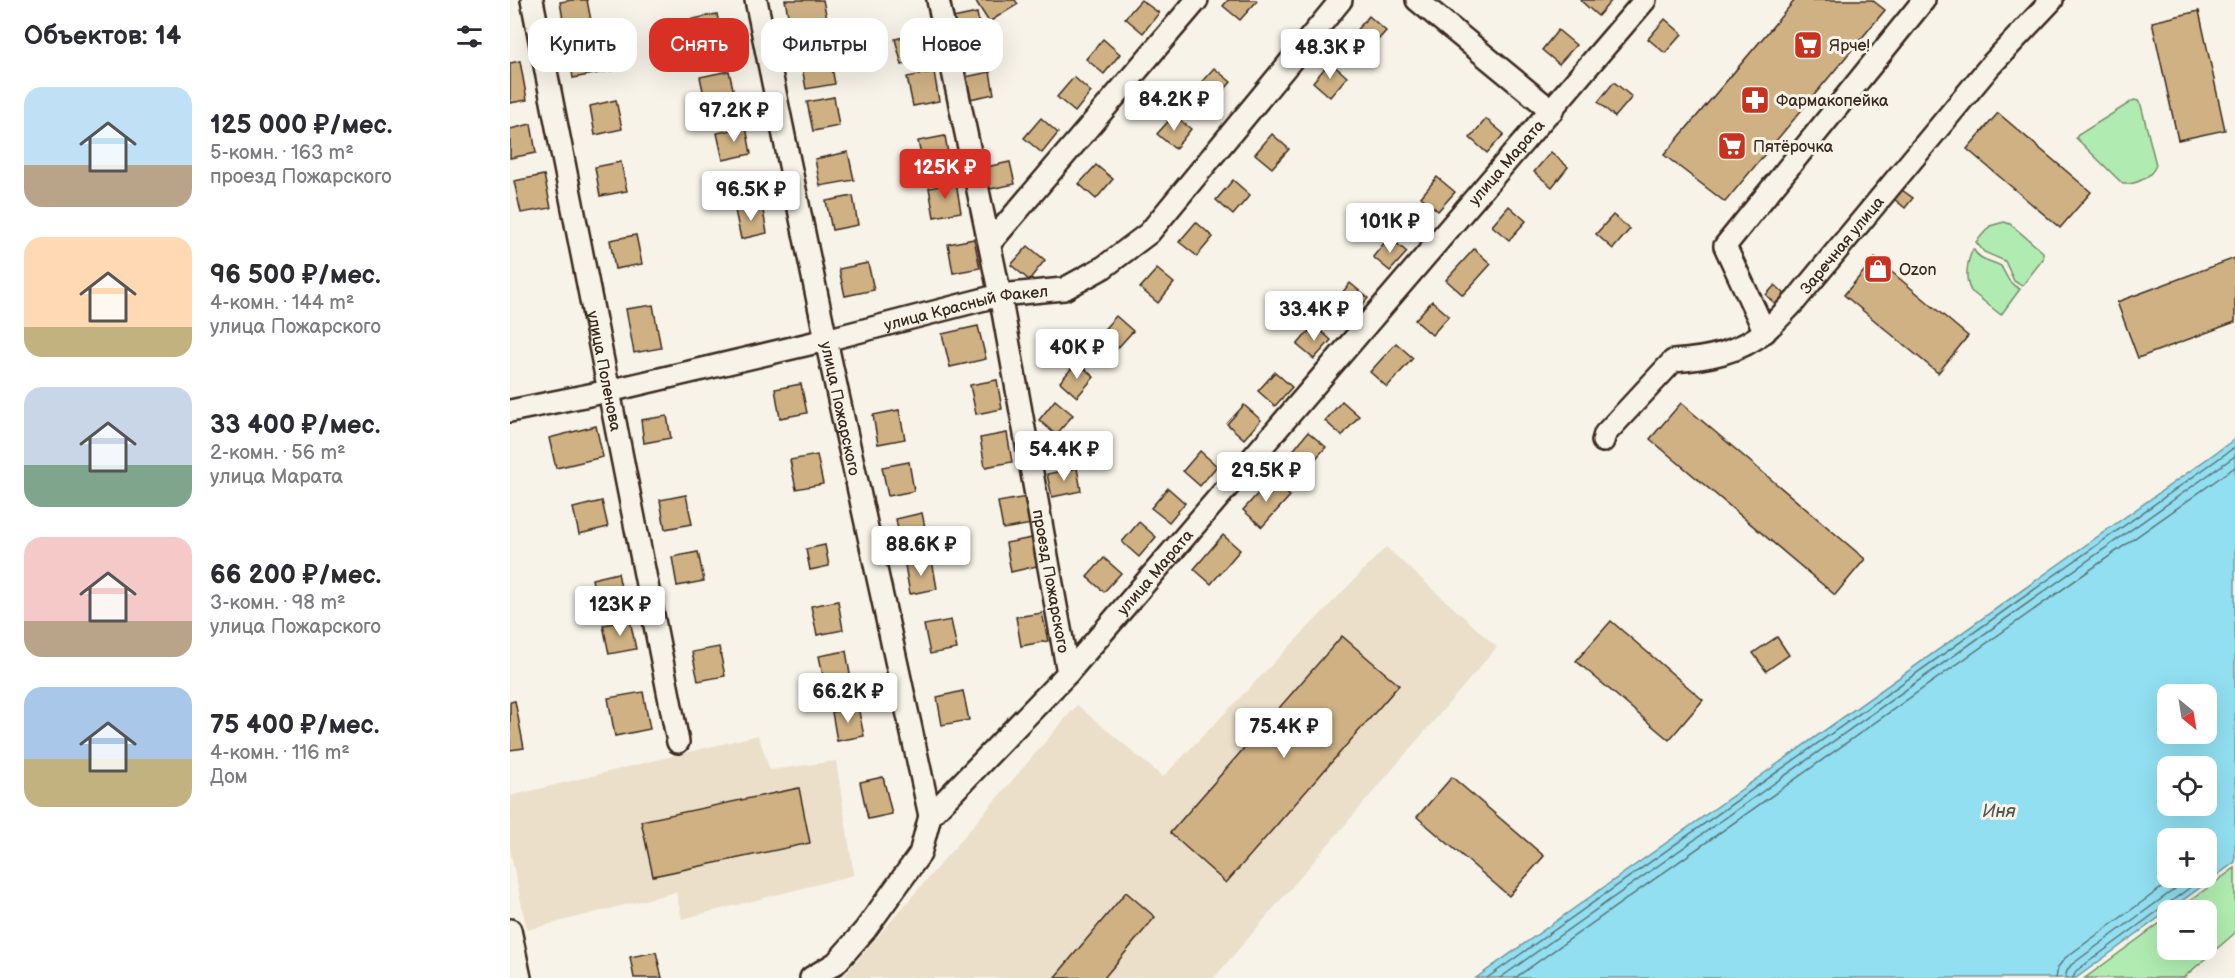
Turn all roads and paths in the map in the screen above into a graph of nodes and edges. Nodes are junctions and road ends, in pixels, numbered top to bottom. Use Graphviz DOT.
graph roads {
  1 [pos="532,0"];
  2 [pos="756,0"];
  3 [pos="938,0"];
  4 [pos="1197,0"];
  5 [pos="1341,0"];
  6 [pos="1417,0"];
  7 [pos="1645,0"];
  8 [pos="1924,0"];
  9 [pos="2052,0"];
  10 [pos="1552,111"];
  11 [pos="990,243"];
  12 [pos="1000,295"];
  13 [pos="1765,332"];
  14 [pos="826,340"];
  15 [pos="609,391"];
  16 [pos="510,411"];
  17 [pos="1603,441"];
  18 [pos="1068,673"];
  19 [pos="678,742"];
  20 [pos="930,816"];
  21 [pos="510,930"];
  22 [pos="520,978"];
  23 [pos="812,978"];
  1 -- 15 [label="street, улица Поленова"];
  2 -- 14 [label="street, улица Пожарского"];
  3 -- 11 [label="street, проезд Пожарского"];
  4 -- 11 [label="street"];
  5 -- 12 [label="street, улица Красный Факел"];
  6 -- 10 [label="street"];
  7 -- 10 [label="street, улица Марата"];
  8 -- 13 [label="street"];
  9 -- 13 [label="street, Заречная улица"];
  10 -- 18 [label="street, улица Марата"];
  11 -- 12 [label="street, проезд Пожарского"];
  12 -- 14 [label="street, улица Красный Факел"];
  12 -- 18 [label="street, проезд Пожарского"];
  13 -- 17 [label="street, Заречная улица"];
  14 -- 15 [label="street, улица Красный Факел"];
  14 -- 20 [label="street, улица Пожарского"];
  15 -- 16 [label="street, улица Красный Факел"];
  15 -- 19 [label="street, улица Поленова"];
  18 -- 20 [label="street, улица Марата"];
  20 -- 23 [label="street, улица Марата"];
  21 -- 22 [label="street"];
}
